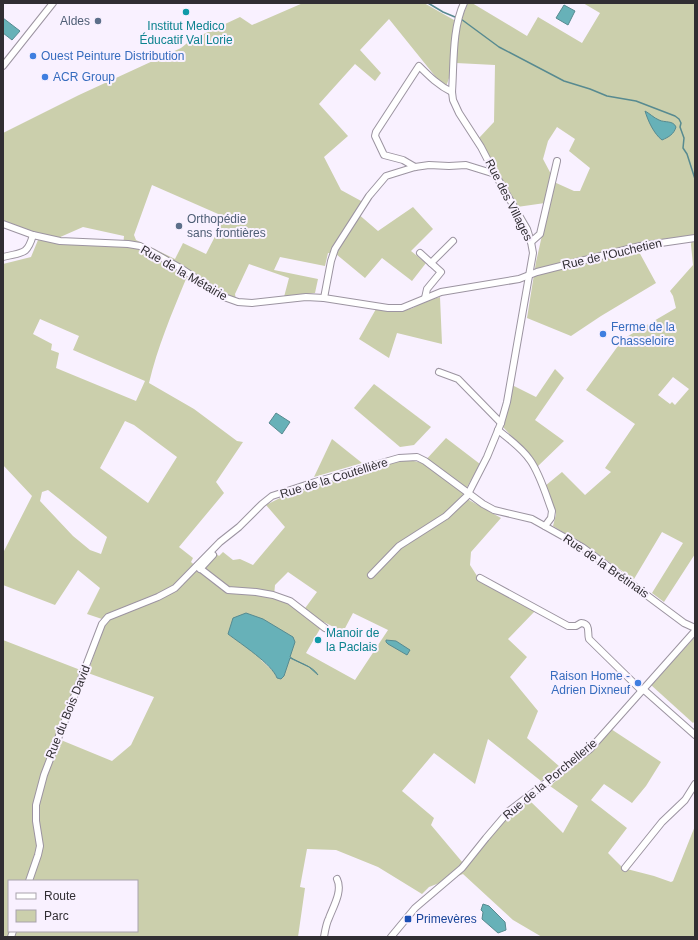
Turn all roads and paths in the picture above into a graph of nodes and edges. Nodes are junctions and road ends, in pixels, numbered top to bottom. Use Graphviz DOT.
graph roads {
  1 [pos="53,3"];
  2 [pos="464,3"];
  3 [pos="3,66"];
  4 [pos="452,92"];
  5 [pos="557,161"];
  6 [pos="415,167"];
  7 [pos="495,174"];
  8 [pos="3,224"];
  9 [pos="33,235"];
  10 [pos="695,238"];
  11 [pos="453,241"];
  12 [pos="531,242"];
  13 [pos="420,253"];
  14 [pos="3,257"];
  15 [pos="431,263"];
  16 [pos="529,275"];
  17 [pos="324,298"];
  18 [pos="425,298"];
  19 [pos="439,372"];
  20 [pos="501,423"];
  21 [pos="498,430"];
  22 [pos="469,492"];
  23 [pos="546,526"];
  24 [pos="213,555"];
  25 [pos="199,567"];
  26 [pos="371,575"];
  27 [pos="480,578"];
  28 [pos="175,588"];
  29 [pos="325,628"];
  30 [pos="695,630"];
  31 [pos="643,690"];
  32 [pos="695,735"];
  33 [pos="695,784"];
  34 [pos="625,868"];
  35 [pos="337,879"];
  36 [pos="29,880"];
  37 [pos="324,937"];
  38 [pos="391,937"];
  1 -- 3 [label="street"];
  2 -- 4 [label="street, Rue des Villages"];
  4 -- 6 [label="street"];
  4 -- 7 [label="street, Rue des Villages"];
  5 -- 12 [label="street"];
  6 -- 7 [label="street"];
  6 -- 17 [label="street"];
  7 -- 12 [label="street, Rue des Villages"];
  8 -- 9 [label="street, Rue de la Métairie"];
  9 -- 14 [label="street"];
  9 -- 17 [label="street, Rue de la Métairie"];
  10 -- 16 [label="street, Rue de l'Ouchetien"];
  11 -- 15 [label="street"];
  12 -- 16 [label="street, Rue des Villages"];
  13 -- 15 [label="street"];
  15 -- 18 [label="street"];
  16 -- 18 [label="street, Rue de la Métairie"];
  16 -- 20 [label="street, Rue des Villages"];
  17 -- 18 [label="street, Rue de la Métairie"];
  19 -- 20 [label="street"];
  20 -- 21 [label="street, Rue des Villages"];
  21 -- 22 [label="street, Rue des Villages"];
  21 -- 23 [label="street"];
  22 -- 23 [label="street, Rue de la Brétinais"];
  22 -- 25 [label="street, Rue de la Coutellière"];
  22 -- 26 [label="street, Rue des Villages"];
  23 -- 30 [label="street, Rue de la Brétinais"];
  24 -- 25 [label="street"];
  25 -- 28 [label="street, Rue de la Coutellière"];
  25 -- 29 [label="street"];
  27 -- 31 [label="street"];
  28 -- 36 [label="street, Rue du Bois David"];
  30 -- 31 [label="street, Rue de la Porchellerie"];
  31 -- 32 [label="street"];
  31 -- 38 [label="street, Rue de la Porchellerie"];
  33 -- 34 [label="street"];
  35 -- 37 [label="street"];
}
